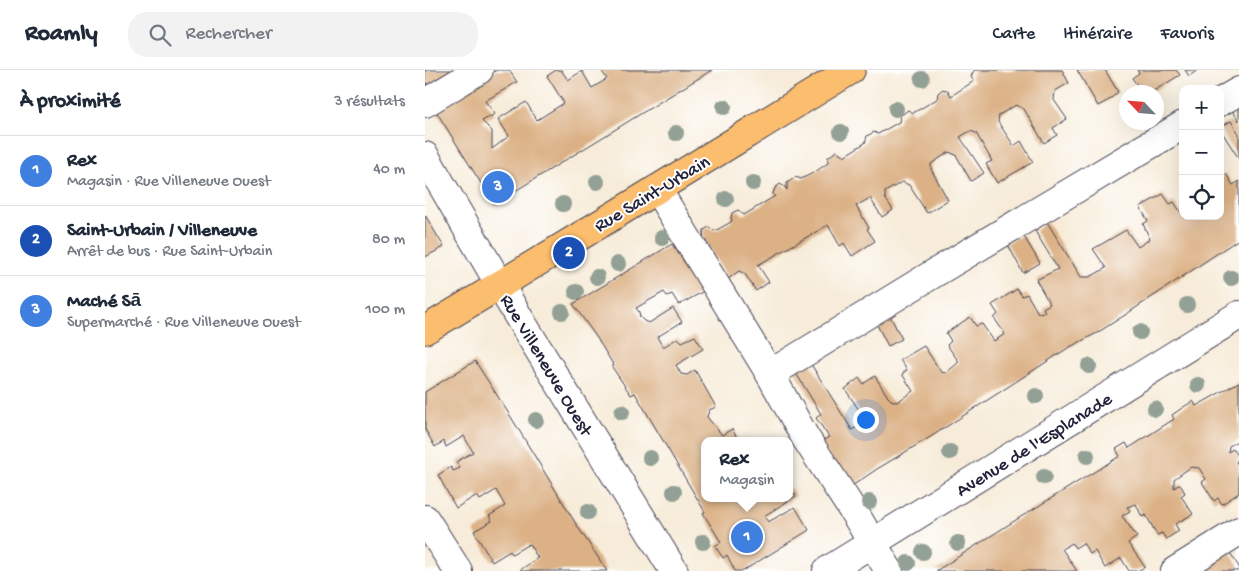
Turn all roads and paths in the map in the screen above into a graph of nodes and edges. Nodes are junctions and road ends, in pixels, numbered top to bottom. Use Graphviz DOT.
graph roads {
  1 [pos="479,70"];
  2 [pos="851,70"];
  3 [pos="1239,91"];
  4 [pos="1224,100"];
  5 [pos="425,102"];
  6 [pos="1179,127"];
  7 [pos="425,156"];
  8 [pos="657,189"];
  9 [pos="501,285"];
  10 [pos="1239,315"];
  11 [pos="425,330"];
  12 [pos="769,374"];
  13 [pos="425,519"];
  14 [pos="1239,531"];
  15 [pos="872,543"];
  16 [pos="456,571"];
  17 [pos="674,571"];
  18 [pos="827,571"];
  19 [pos="889,571"];
  20 [pos="1175,571"];
  1 -- 5 [label="street"];
  2 -- 8 [label="main road, Rue Saint-Urbain"];
  3 -- 4 [label="street"];
  6 -- 12 [label="street"];
  7 -- 9 [label="street, Rue Villeneuve Ouest"];
  8 -- 9 [label="main road, Rue Saint-Urbain"];
  8 -- 12 [label="street"];
  9 -- 11 [label="main road, Rue Saint-Urbain"];
  9 -- 17 [label="street, Rue Villeneuve Ouest"];
  10 -- 15 [label="street, Avenue de l'Esplanade"];
  12 -- 15 [label="street"];
  13 -- 16 [label="street"];
  14 -- 20 [label="street"];
  15 -- 18 [label="street, Avenue de l'Esplanade"];
  15 -- 19 [label="street"];
}
